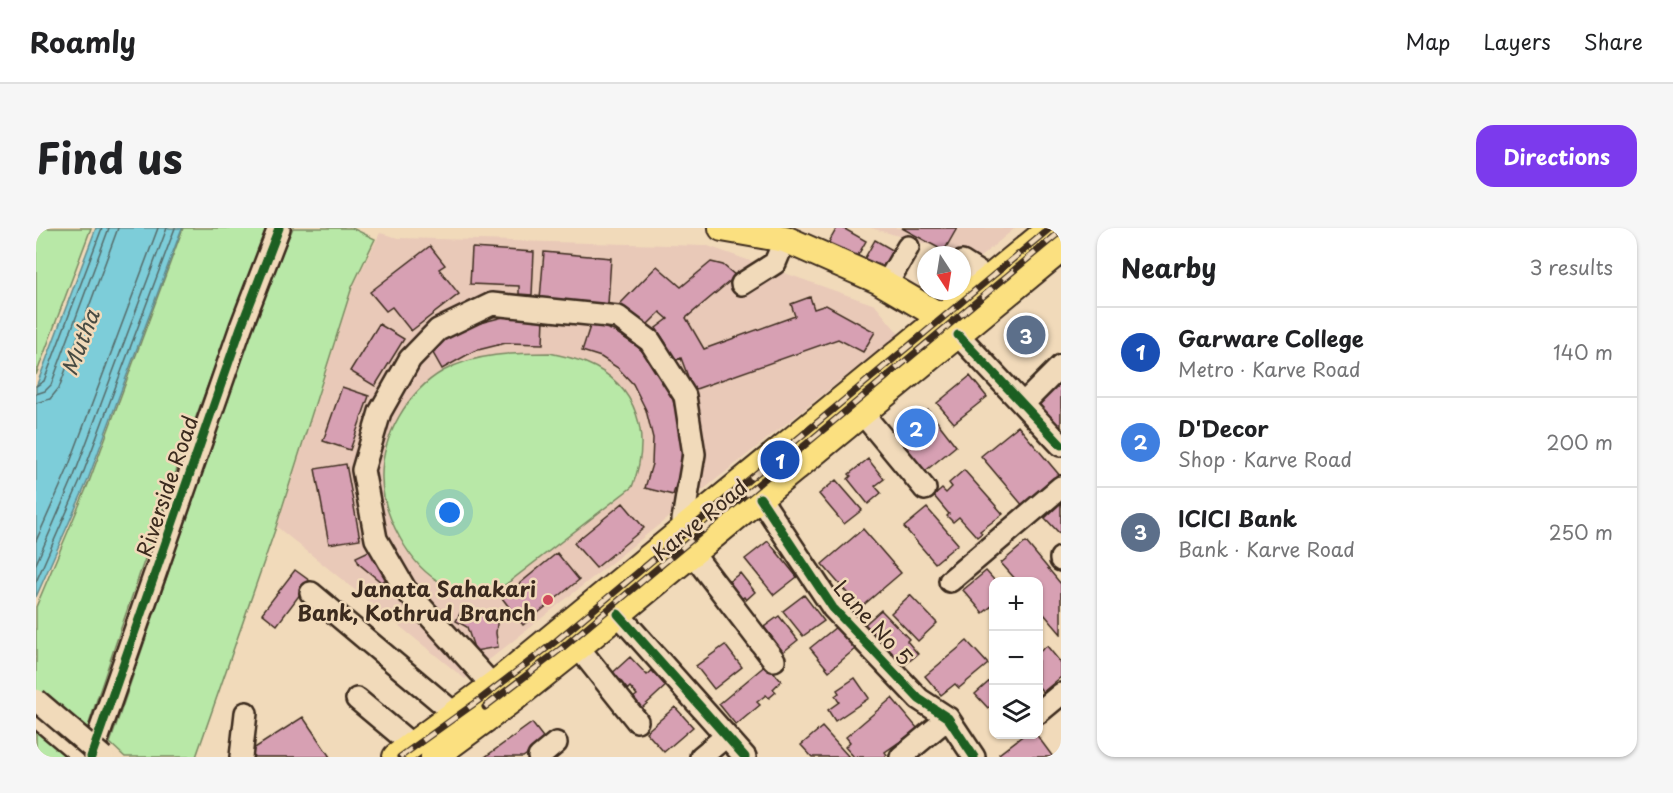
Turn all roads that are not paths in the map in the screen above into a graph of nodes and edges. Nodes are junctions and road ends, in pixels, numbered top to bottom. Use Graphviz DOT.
graph roads {
  1 [pos="279,228"];
  2 [pos="722,228"];
  3 [pos="1051,228"];
  4 [pos="785,239"];
  5 [pos="908,247"];
  6 [pos="1061,249"];
  7 [pos="971,268"];
  8 [pos="989,279"];
  9 [pos="742,284"];
  10 [pos="886,285"];
  11 [pos="951,327"];
  12 [pos="1061,366"];
  13 [pos="1023,404"];
  14 [pos="862,414"];
  15 [pos="1061,445"];
  16 [pos="1061,487"];
  17 [pos="925,489"];
  18 [pos="760,498"];
  19 [pos="683,520"];
  20 [pos="692,553"];
  21 [pos="950,581"];
  22 [pos="311,593"];
  23 [pos="618,614"];
  24 [pos="578,647"];
  25 [pos="774,660"];
  26 [pos="493,686"];
  27 [pos="1061,694"];
  28 [pos="357,699"];
  29 [pos="36,700"];
  30 [pos="1043,709"];
  31 [pos="246,713"];
  32 [pos="455,714"];
  33 [pos="36,716"];
  34 [pos="948,718"];
  35 [pos="636,721"];
  36 [pos="725,737"];
  37 [pos="556,743"];
  38 [pos="431,752"];
  39 [pos="85,757"];
  40 [pos="91,757"];
  41 [pos="103,757"];
  42 [pos="241,757"];
  43 [pos="539,757"];
  44 [pos="701,757"];
  45 [pos="745,757"];
  46 [pos="901,757"];
  47 [pos="974,757"];
  1 -- 40 [label="street, Riverside Road"];
  2 -- 4 [label="main road"];
  3 -- 8 [label="main road, Karve Road"];
  4 -- 9 [label="street"];
  4 -- 10 [label="main road"];
  5 -- 10 [label="street"];
  6 -- 11 [label="main road, Karve Road"];
  7 -- 8 [label="street"];
  8 -- 11 [label="main road, Karve Road"];
  10 -- 11 [label="main road"];
  11 -- 13 [label="street"];
  11 -- 14 [label="main road, Karve Road"];
  11 -- 26 [label="main road, Karve Road"];
  12 -- 13 [label="street"];
  13 -- 15 [label="street"];
  14 -- 17 [label="street"];
  14 -- 18 [label="main road, Karve Road"];
  16 -- 21 [label="street"];
  18 -- 20 [label="main road, Karve Road"];
  18 -- 34 [label="street, Lane No 5"];
  19 -- 26 [label="street"];
  20 -- 23 [label="main road, Karve Road"];
  20 -- 25 [label="street"];
  22 -- 32 [label="street"];
  23 -- 24 [label="main road, Karve Road"];
  23 -- 36 [label="street"];
  24 -- 35 [label="street"];
  24 -- 38 [label="main road, Karve Road"];
  26 -- 32 [label="main road, Karve Road"];
  27 -- 30 [label="street"];
  28 -- 38 [label="street"];
  29 -- 41 [label="street, bridge"];
  31 -- 42 [label="street"];
  32 -- 38 [label="main road, Karve Road"];
  33 -- 39 [label="street"];
  34 -- 46 [label="street"];
  34 -- 47 [label="street, Lane No 5"];
  36 -- 44 [label="street"];
  36 -- 45 [label="street"];
  37 -- 43 [label="street"];
}
